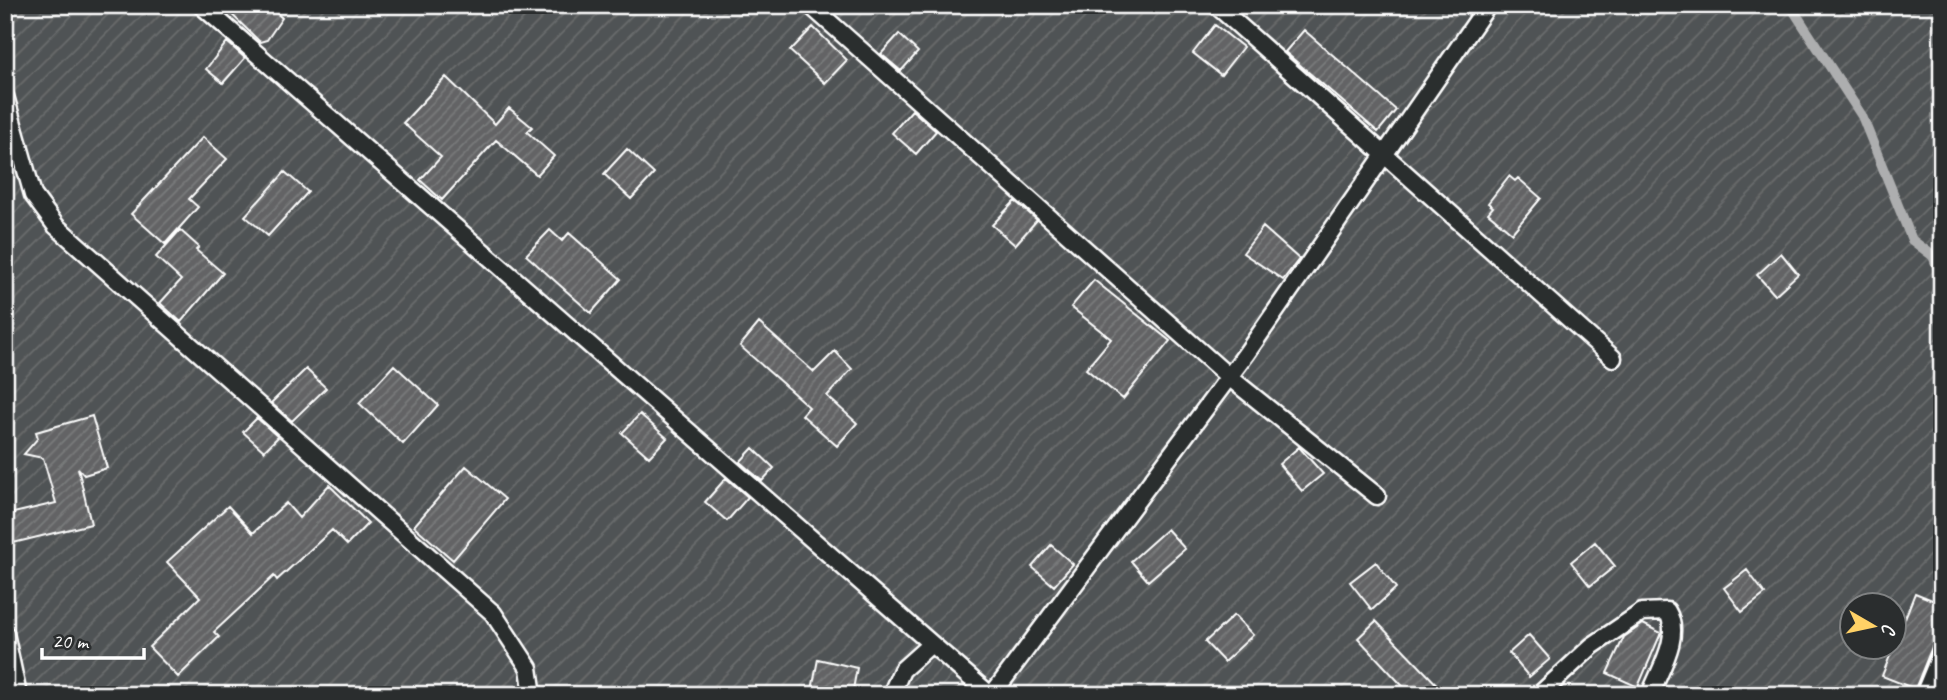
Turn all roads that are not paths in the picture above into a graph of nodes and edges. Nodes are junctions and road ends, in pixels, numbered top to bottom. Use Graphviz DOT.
graph roads {
  1 [pos="201,5"];
  2 [pos="810,5"];
  3 [pos="1216,5"];
  4 [pos="1488,5"];
  5 [pos="5,96"];
  6 [pos="1383,152"];
  7 [pos="1613,358"];
  8 [pos="1229,377"];
  9 [pos="1377,496"];
  10 [pos="5,633"];
  11 [pos="931,644"];
  12 [pos="1942,651"];
  13 [pos="18,695"];
  14 [pos="533,695"];
  15 [pos="891,695"];
  16 [pos="991,695"];
  17 [pos="1539,695"];
  18 [pos="1650,695"];
  19 [pos="1924,695"];
  1 -- 11 [label="lane"];
  2 -- 8 [label="lane"];
  3 -- 6 [label="lane"];
  4 -- 6 [label="lane"];
  5 -- 14 [label="lane"];
  6 -- 7 [label="lane"];
  6 -- 8 [label="lane"];
  8 -- 9 [label="lane"];
  8 -- 16 [label="lane"];
  10 -- 13 [label="lane"];
  11 -- 15 [label="lane"];
  11 -- 16 [label="lane"];
  12 -- 19 [label="lane"];
  17 -- 18 [label="lane"];
}
